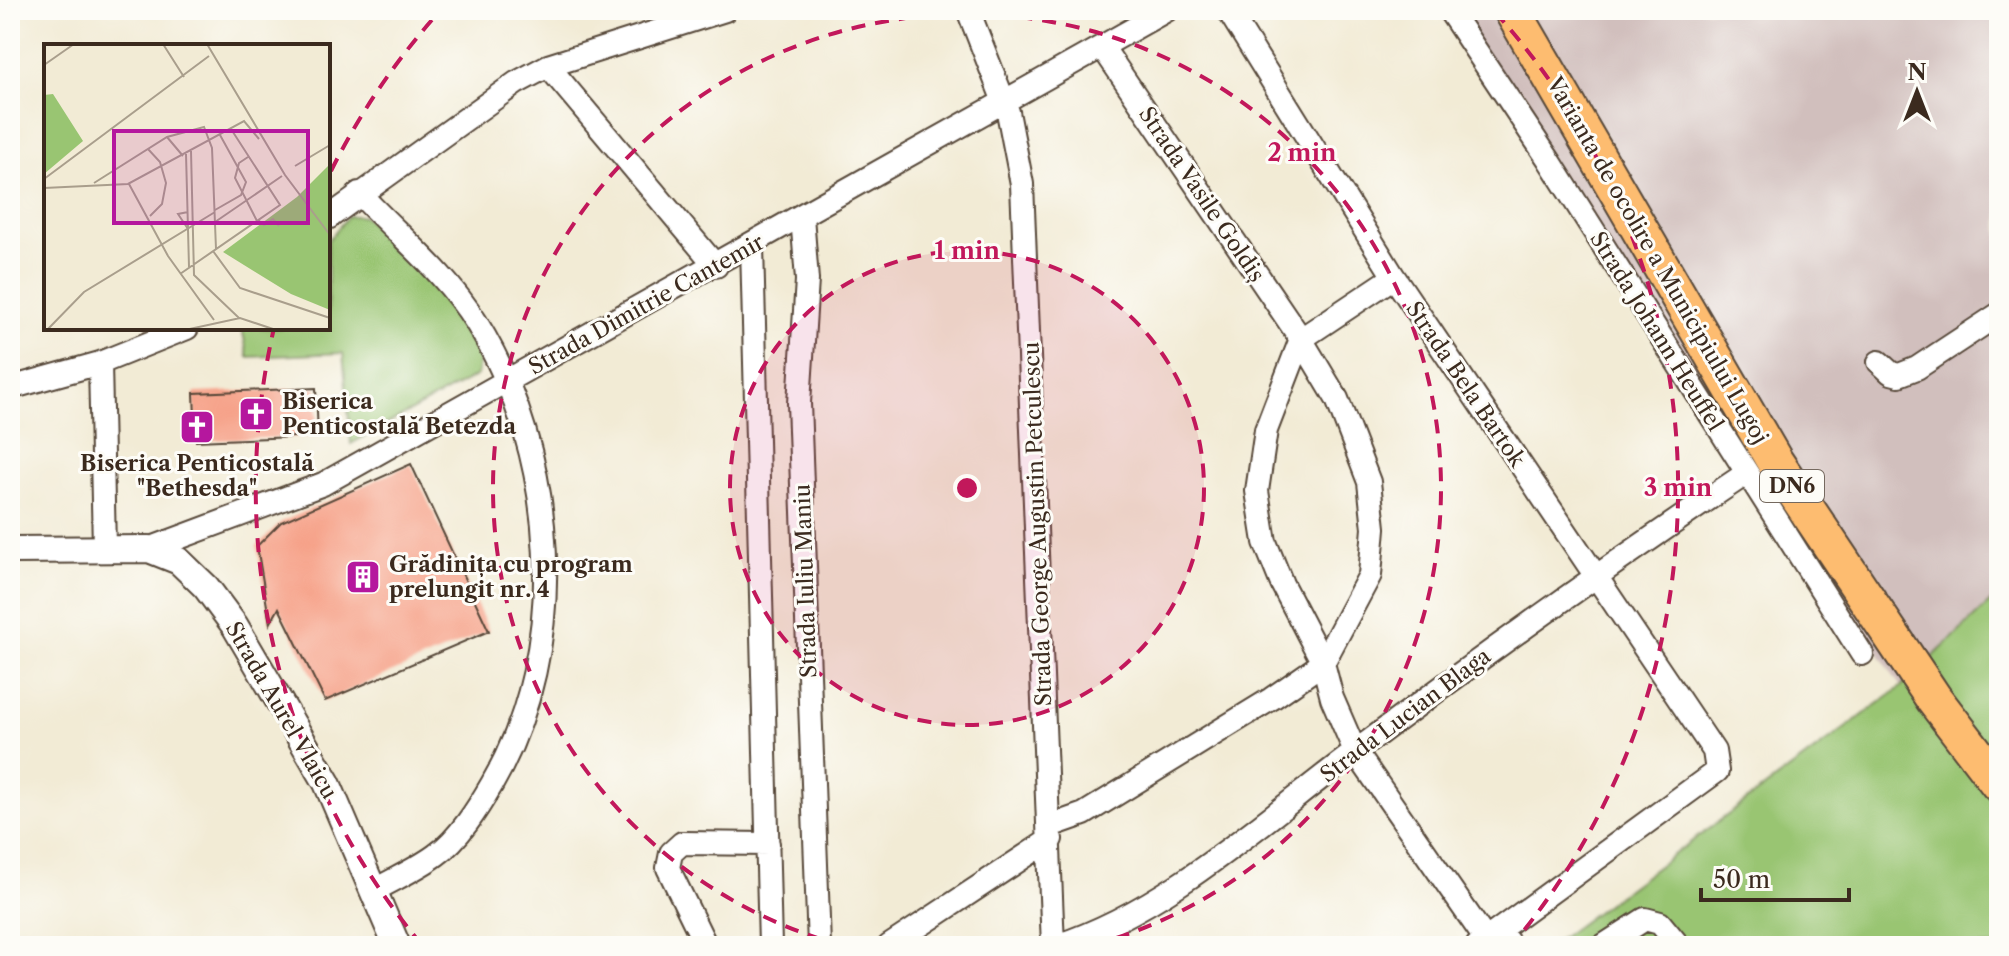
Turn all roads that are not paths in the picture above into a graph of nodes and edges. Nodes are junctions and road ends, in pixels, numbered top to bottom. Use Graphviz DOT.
graph roads {
  1 [pos="725,10"];
  2 [pos="968,10"];
  3 [pos="1167,10"];
  4 [pos="1228,10"];
  5 [pos="1449,10"];
  6 [pos="1494,10"];
  7 [pos="1512,10"];
  8 [pos="1529,10"];
  9 [pos="1103,48"];
  10 [pos="548,66"];
  11 [pos="1004,104"];
  12 [pos="1609,173"];
  13 [pos="359,193"];
  14 [pos="330,216"];
  15 [pos="802,216"];
  16 [pos="752,246"];
  17 [pos="716,266"];
  18 [pos="1394,277"];
  19 [pos="1999,314"];
  20 [pos="182,330"];
  21 [pos="1301,339"];
  22 [pos="1879,362"];
  23 [pos="100,363"];
  24 [pos="506,382"];
  25 [pos="10,388"];
  26 [pos="1747,473"];
  27 [pos="104,548"];
  28 [pos="149,549"];
  29 [pos="10,550"];
  30 [pos="1596,575"];
  31 [pos="1862,654"];
  32 [pos="1323,663"];
  33 [pos="1355,751"];
  34 [pos="1999,784"];
  35 [pos="1051,833"];
  36 [pos="768,844"];
  37 [pos="373,891"];
  38 [pos="1493,940"];
  39 [pos="397,946"];
  40 [pos="706,946"];
  41 [pos="770,946"];
  42 [pos="819,946"];
  43 [pos="889,946"];
  44 [pos="1055,946"];
  45 [pos="1603,946"];
  46 [pos="1679,946"];
  1 -- 10 [label="street"];
  2 -- 11 [label="street, Strada George Augustin Petculescu"];
  3 -- 9 [label="street, Strada Dimitrie Cantemir"];
  4 -- 18 [label="street, Strada Bela Bartok"];
  5 -- 26 [label="street, Strada Johann Heuffel"];
  6 -- 12 [label="highway, DN6"];
  7 -- 12 [label="highway, Varianta de ocolire a Municipiului Lugoj / DN6"];
  8 -- 12 [label="highway, DN6"];
  9 -- 11 [label="street, Strada Dimitrie Cantemir"];
  9 -- 21 [label="street, Strada Vasile Goldiș"];
  10 -- 13 [label="street"];
  10 -- 17 [label="street"];
  11 -- 15 [label="street, Strada Dimitrie Cantemir"];
  11 -- 35 [label="street, Strada George Augustin Petculescu"];
  12 -- 34 [label="highway, Varianta de ocolire a Municipiului Lugoj / DN6"];
  13 -- 14 [label="street"];
  13 -- 24 [label="street"];
  15 -- 16 [label="street, Strada Dimitrie Cantemir"];
  15 -- 42 [label="street, Strada Iuliu Maniu"];
  16 -- 17 [label="street, Strada Dimitrie Cantemir"];
  16 -- 36 [label="street, Strada Iuliu Maniu"];
  17 -- 24 [label="street, Strada Dimitrie Cantemir"];
  18 -- 21 [label="street"];
  18 -- 30 [label="street, Strada Bela Bartok"];
  19 -- 22 [label="street"];
  20 -- 23 [label="street"];
  21 -- 32 [label="street"];
  21 -- 32 [label="street, Strada Vasile Goldiș"];
  23 -- 25 [label="street"];
  23 -- 27 [label="street"];
  24 -- 28 [label="street, Strada Dimitrie Cantemir"];
  24 -- 37 [label="street"];
  26 -- 30 [label="street, Strada Lucian Blaga"];
  26 -- 31 [label="street, Strada Johann Heuffel"];
  27 -- 28 [label="street, Strada Dimitrie Cantemir"];
  27 -- 29 [label="street, Strada Dimitrie Cantemir"];
  28 -- 37 [label="street, Strada Aurel Vlaicu"];
  30 -- 33 [label="street, Strada Lucian Blaga"];
  30 -- 38 [label="street, Strada Bela Bartok"];
  32 -- 33 [label="street"];
  32 -- 35 [label="street, Strada Vasile Goldiș"];
  33 -- 38 [label="street"];
  33 -- 44 [label="street, Strada Lucian Blaga"];
  35 -- 43 [label="street, Strada Vasile Goldiș"];
  35 -- 44 [label="street, Strada George Augustin Petculescu"];
  36 -- 40 [label="street"];
  36 -- 41 [label="street, Strada Iuliu Maniu"];
  37 -- 39 [label="street, Strada Aurel Vlaicu"];
  45 -- 46 [label="street"];
}
